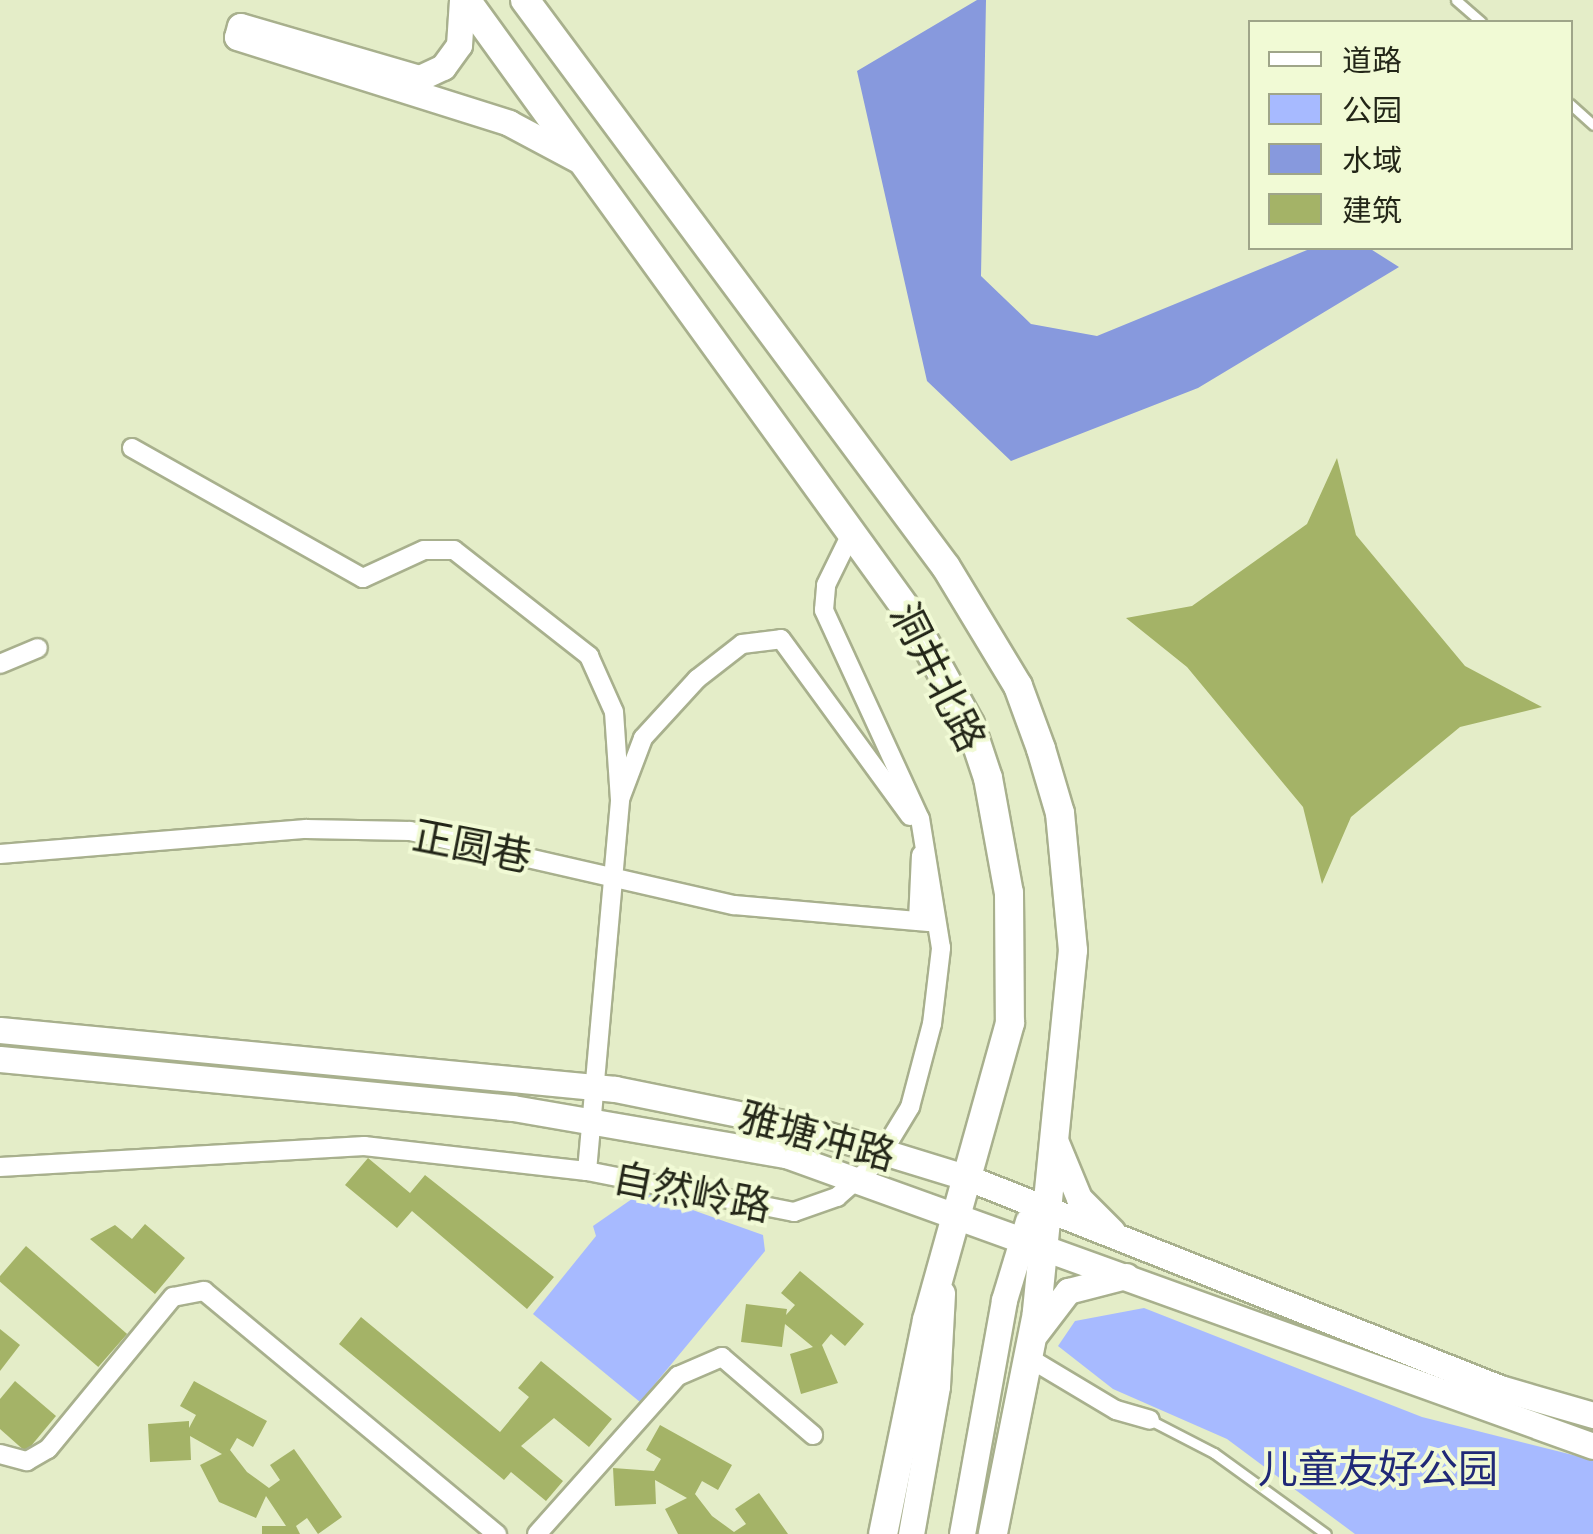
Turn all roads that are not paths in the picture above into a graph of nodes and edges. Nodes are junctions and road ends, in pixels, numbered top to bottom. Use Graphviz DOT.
graph roads {
  1 [pos="464,0"];
  2 [pos="524,0"];
  3 [pos="1456,0"];
  4 [pos="1479,20"];
  5 [pos="1573,107"];
  6 [pos="1593,125"];
  7 [pos="596,174"];
  8 [pos="132,448"];
  9 [pos="853,530"];
  10 [pos="38,648"];
  11 [pos="0,664"];
  12 [pos="620,799"];
  13 [pos="0,854"];
  14 [pos="613,876"];
  15 [pos="918,922"];
  16 [pos="939,923"];
  17 [pos="0,1030"];
  18 [pos="0,1058"];
  19 [pos="594,1087"];
  20 [pos="592,1118"];
  21 [pos="1054,1135"];
  22 [pos="883,1152"];
  23 [pos="0,1168"];
  24 [pos="587,1170"];
  25 [pos="858,1178"];
  26 [pos="972,1179"];
  27 [pos="1040,1209"];
  28 [pos="961,1212"];
  29 [pos="1034,1240"];
  30 [pos="1135,1246"];
  31 [pos="943,1268"];
  32 [pos="1130,1276"];
  33 [pos="1030,1352"];
  34 [pos="1593,1414"];
  35 [pos="1150,1420"];
  36 [pos="813,1435"];
  37 [pos="1593,1446"];
  38 [pos="0,1454"];
  39 [pos="469,1528"];
  40 [pos="497,1534"];
  41 [pos="537,1534"];
  42 [pos="884,1534"];
  43 [pos="911,1534"];
  44 [pos="962,1534"];
  45 [pos="993,1534"];
  46 [pos="1326,1534"];
  1 -- 7 [label="main road, 洞井北路"];
  1 -- 7 [label="street"];
  2 -- 21 [label="main road, 洞井北路"];
  3 -- 4 [label="lane"];
  5 -- 6 [label="lane"];
  7 -- 9 [label="main road, 洞井北路"];
  8 -- 12 [label="street"];
  9 -- 16 [label="street, 自然岭路"];
  9 -- 26 [label="main road, 洞井北路"];
  10 -- 11 [label="street"];
  12 -- 14 [label="street"];
  12 -- 15 [label="street"];
  13 -- 14 [label="street, 正圆巷"];
  14 -- 15 [label="street, 正圆巷"];
  14 -- 19 [label="street"];
  15 -- 16 [label="street, 正圆巷"];
  16 -- 22 [label="street, 自然岭路"];
  17 -- 19 [label="street, 雅塘冲路"];
  18 -- 20 [label="street, 雅塘冲路"];
  19 -- 20 [label="street"];
  19 -- 22 [label="street, 雅塘冲路"];
  20 -- 24 [label="street"];
  20 -- 25 [label="street, 雅塘冲路"];
  21 -- 27 [label="main road, 洞井北路"];
  21 -- 30 [label="street"];
  22 -- 25 [label="street, 自然岭路"];
  22 -- 26 [label="street, 雅塘冲路"];
  23 -- 24 [label="street, 自然岭路"];
  24 -- 25 [label="street, 自然岭路"];
  25 -- 28 [label="street, 雅塘冲路"];
  26 -- 27 [label="street, 雅塘冲路"];
  26 -- 28 [label="main road, 洞井北路"];
  27 -- 29 [label="main road, 洞井北路"];
  27 -- 30 [label="street, 雅塘冲路"];
  28 -- 29 [label="street, 雅塘冲路"];
  28 -- 31 [label="main road, 洞井北路"];
  29 -- 32 [label="street, 雅塘冲路"];
  29 -- 33 [label="main road, 洞井北路"];
  29 -- 44 [label="street"];
  30 -- 34 [label="street, 雅塘冲路"];
  31 -- 42 [label="main road, 洞井北路"];
  31 -- 43 [label="street"];
  32 -- 33 [label="street"];
  32 -- 37 [label="street, 雅塘冲路"];
  33 -- 35 [label="street"];
  33 -- 45 [label="main road, 洞井北路"];
  35 -- 46 [label="lane"];
  36 -- 41 [label="street"];
  38 -- 39 [label="street"];
  39 -- 40 [label="street"];
}
